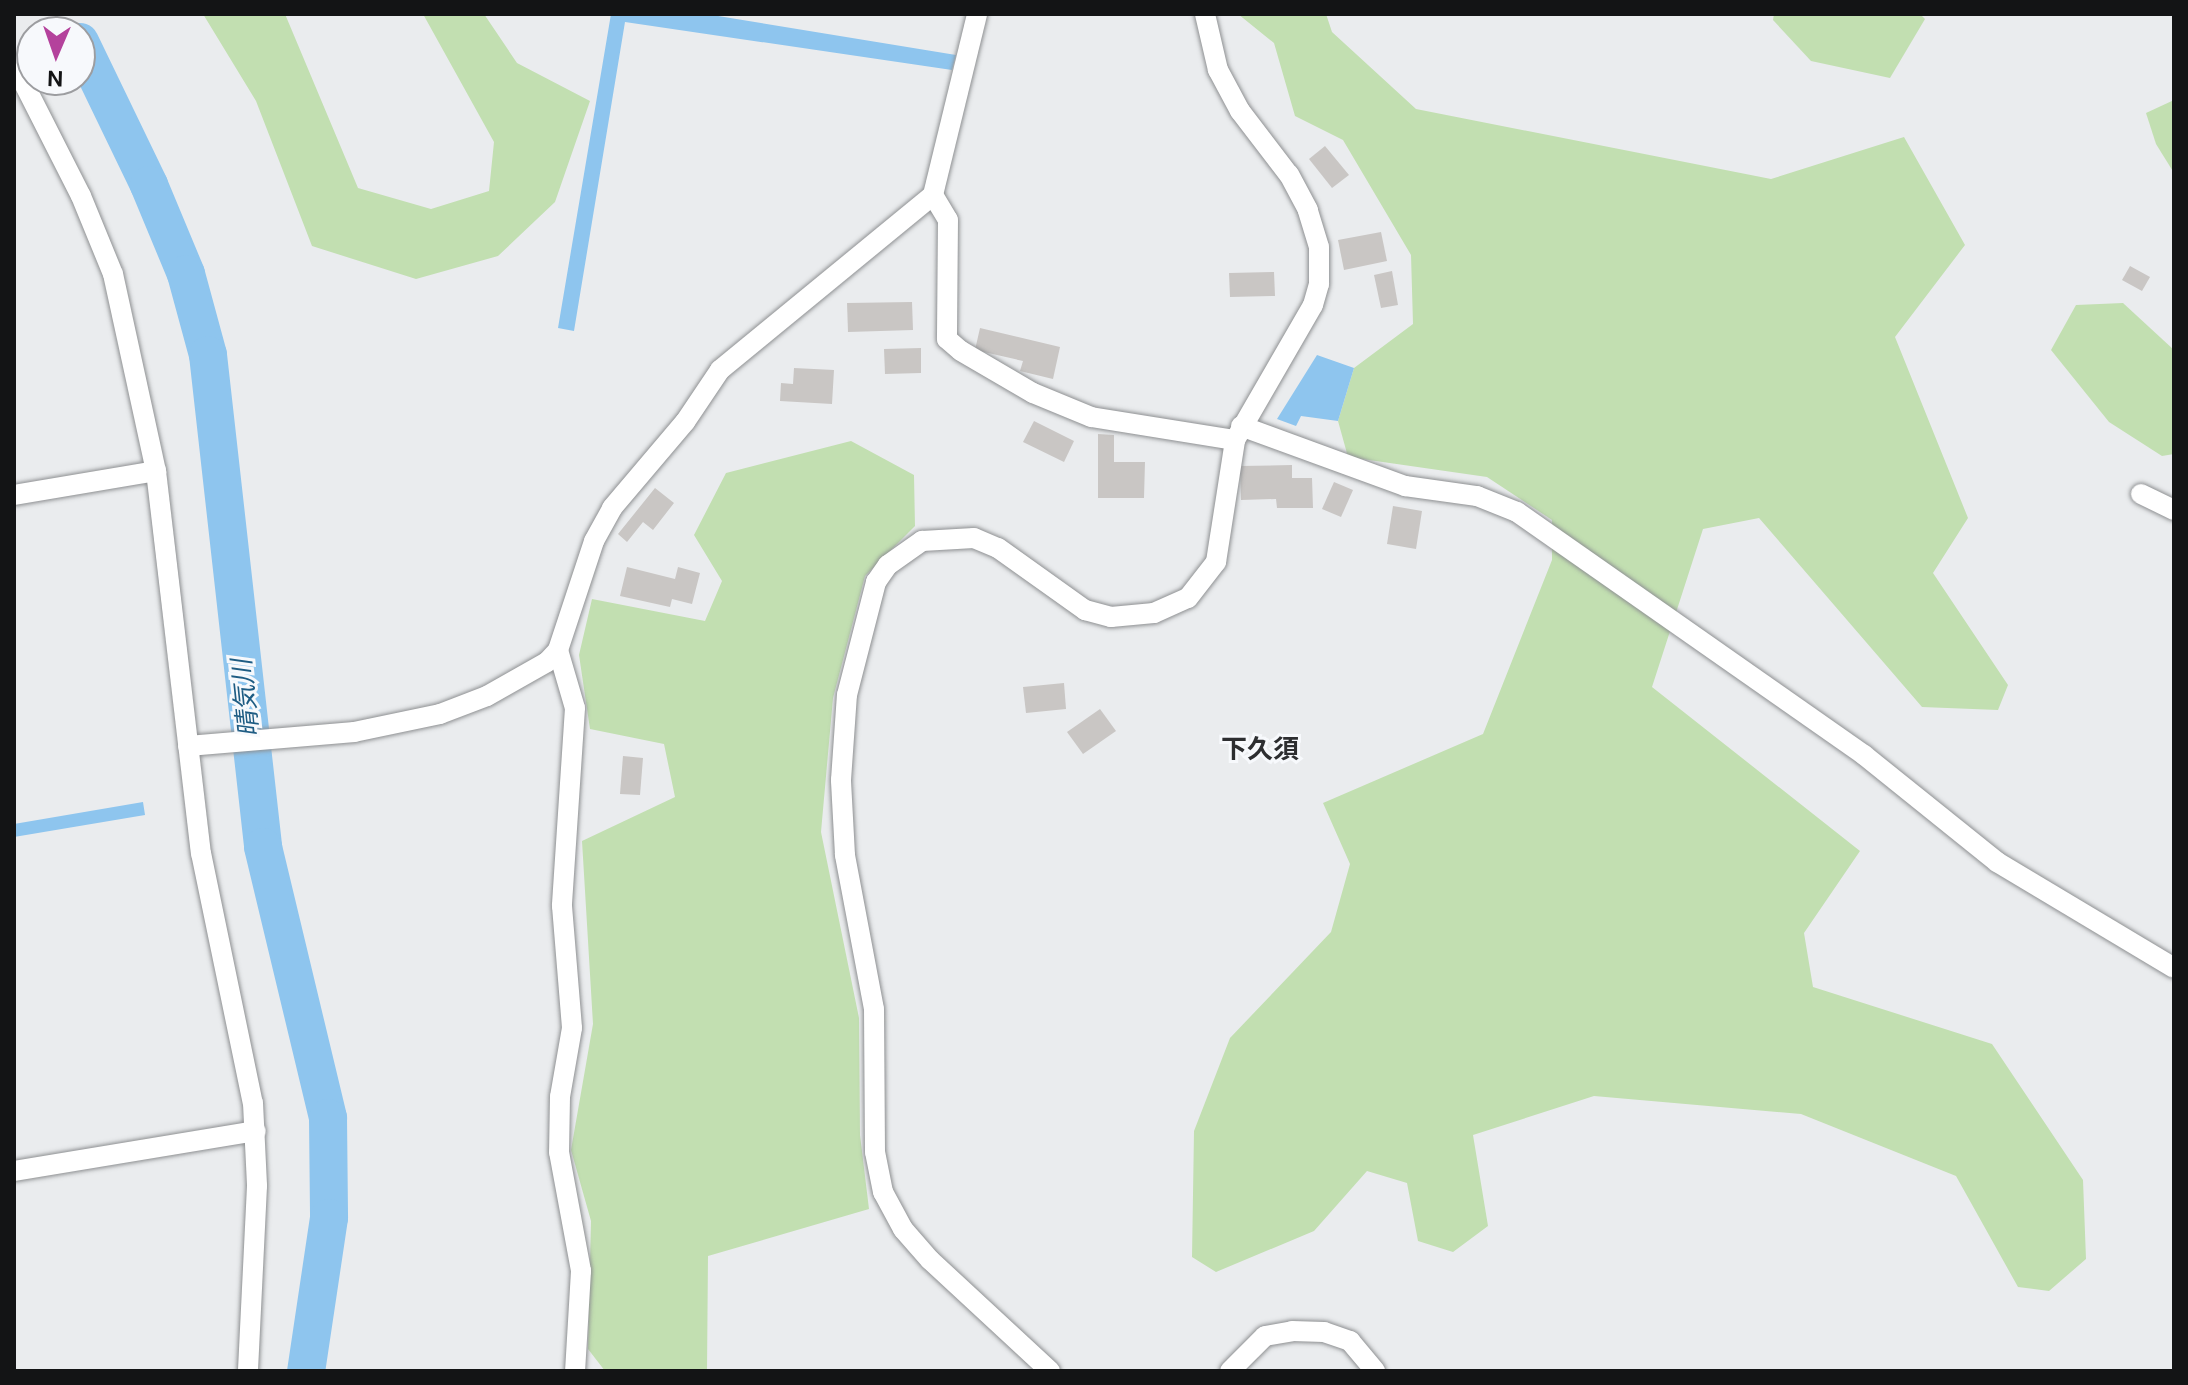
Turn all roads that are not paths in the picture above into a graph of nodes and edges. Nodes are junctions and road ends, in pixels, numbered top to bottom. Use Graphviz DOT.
graph roads {
  1 [pos="977,14"];
  2 [pos="1205,14"];
  3 [pos="14,64"];
  4 [pos="933,195"];
  5 [pos="1238,433"];
  6 [pos="156,471"];
  7 [pos="2141,494"];
  8 [pos="14,495"];
  9 [pos="2174,510"];
  10 [pos="558,650"];
  11 [pos="188,746"];
  12 [pos="2174,968"];
  13 [pos="256,1131"];
  14 [pos="14,1171"];
  15 [pos="248,1371"];
  16 [pos="575,1371"];
  17 [pos="1050,1371"];
  18 [pos="1230,1371"];
  19 [pos="1375,1371"];
  1 -- 4 [label="street"];
  2 -- 5 [label="street"];
  3 -- 6 [label="street"];
  4 -- 5 [label="street"];
  4 -- 10 [label="street"];
  5 -- 12 [label="street"];
  5 -- 17 [label="street"];
  6 -- 8 [label="street"];
  6 -- 11 [label="street"];
  7 -- 9 [label="street"];
  10 -- 11 [label="street"];
  10 -- 16 [label="street"];
  11 -- 13 [label="street"];
  13 -- 14 [label="street"];
  13 -- 15 [label="street"];
  18 -- 19 [label="street"];
}
